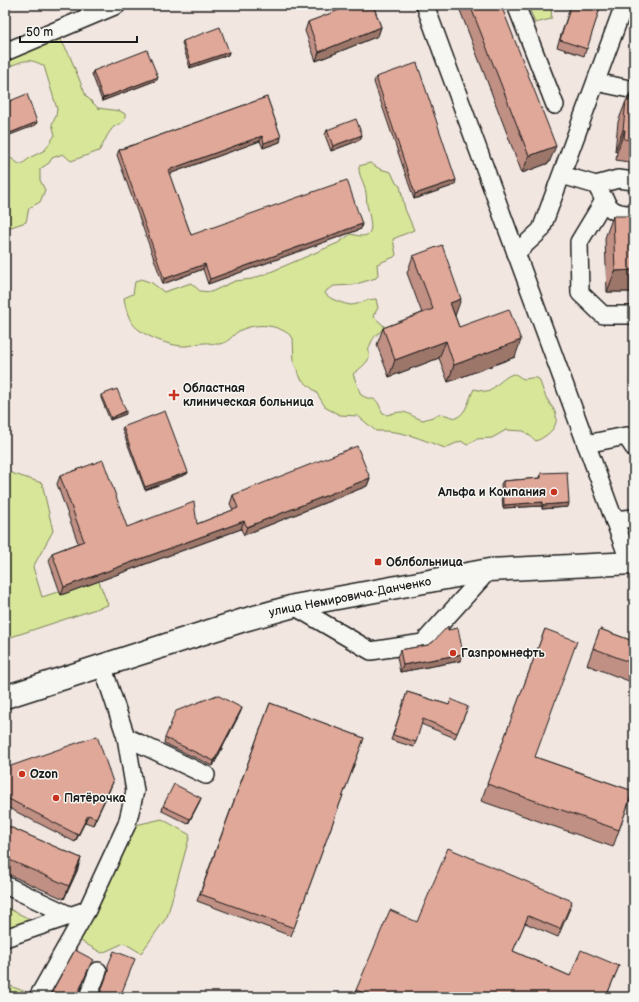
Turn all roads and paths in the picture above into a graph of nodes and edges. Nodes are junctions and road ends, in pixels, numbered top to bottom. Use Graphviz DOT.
graph roads {
  1 [pos="117,5"];
  2 [pos="424,5"];
  3 [pos="516,5"];
  4 [pos="624,5"];
  5 [pos="5,52"];
  6 [pos="596,82"];
  7 [pos="634,90"];
  8 [pos="555,105"];
  9 [pos="562,175"];
  10 [pos="634,181"];
  11 [pos="600,192"];
  12 [pos="634,214"];
  13 [pos="516,253"];
  14 [pos="634,315"];
  15 [pos="586,444"];
  16 [pos="634,448"];
  17 [pos="634,518"];
  18 [pos="614,520"];
  19 [pos="632,563"];
  20 [pos="489,570"];
  21 [pos="294,606"];
  22 [pos="102,665"];
  23 [pos="5,697"];
  24 [pos="126,737"];
  25 [pos="206,776"];
  26 [pos="5,886"];
  27 [pos="79,913"];
  28 [pos="5,938"];
  29 [pos="98,971"];
  30 [pos="38,997"];
  31 [pos="88,997"];
  1 -- 5 [label="street"];
  2 -- 13 [label="street"];
  3 -- 8 [label="street"];
  4 -- 6 [label="street"];
  6 -- 7 [label="street"];
  6 -- 9 [label="street"];
  9 -- 11 [label="street"];
  9 -- 13 [label="street"];
  10 -- 11 [label="street"];
  11 -- 12 [label="street"];
  11 -- 14 [label="street"];
  13 -- 15 [label="street"];
  15 -- 16 [label="street"];
  15 -- 18 [label="street"];
  17 -- 18 [label="street"];
  18 -- 19 [label="street"];
  19 -- 20 [label="main road, улица Немировича-Данченко"];
  20 -- 21 [label="main road, улица Немировича-Данченко"];
  20 -- 21 [label="street"];
  21 -- 22 [label="main road, улица Немировича-Данченко"];
  22 -- 23 [label="main road, улица Немировича-Данченко"];
  22 -- 24 [label="street"];
  24 -- 25 [label="street"];
  24 -- 27 [label="street"];
  26 -- 27 [label="street"];
  27 -- 28 [label="street"];
  27 -- 30 [label="street"];
  29 -- 31 [label="street"];
}
